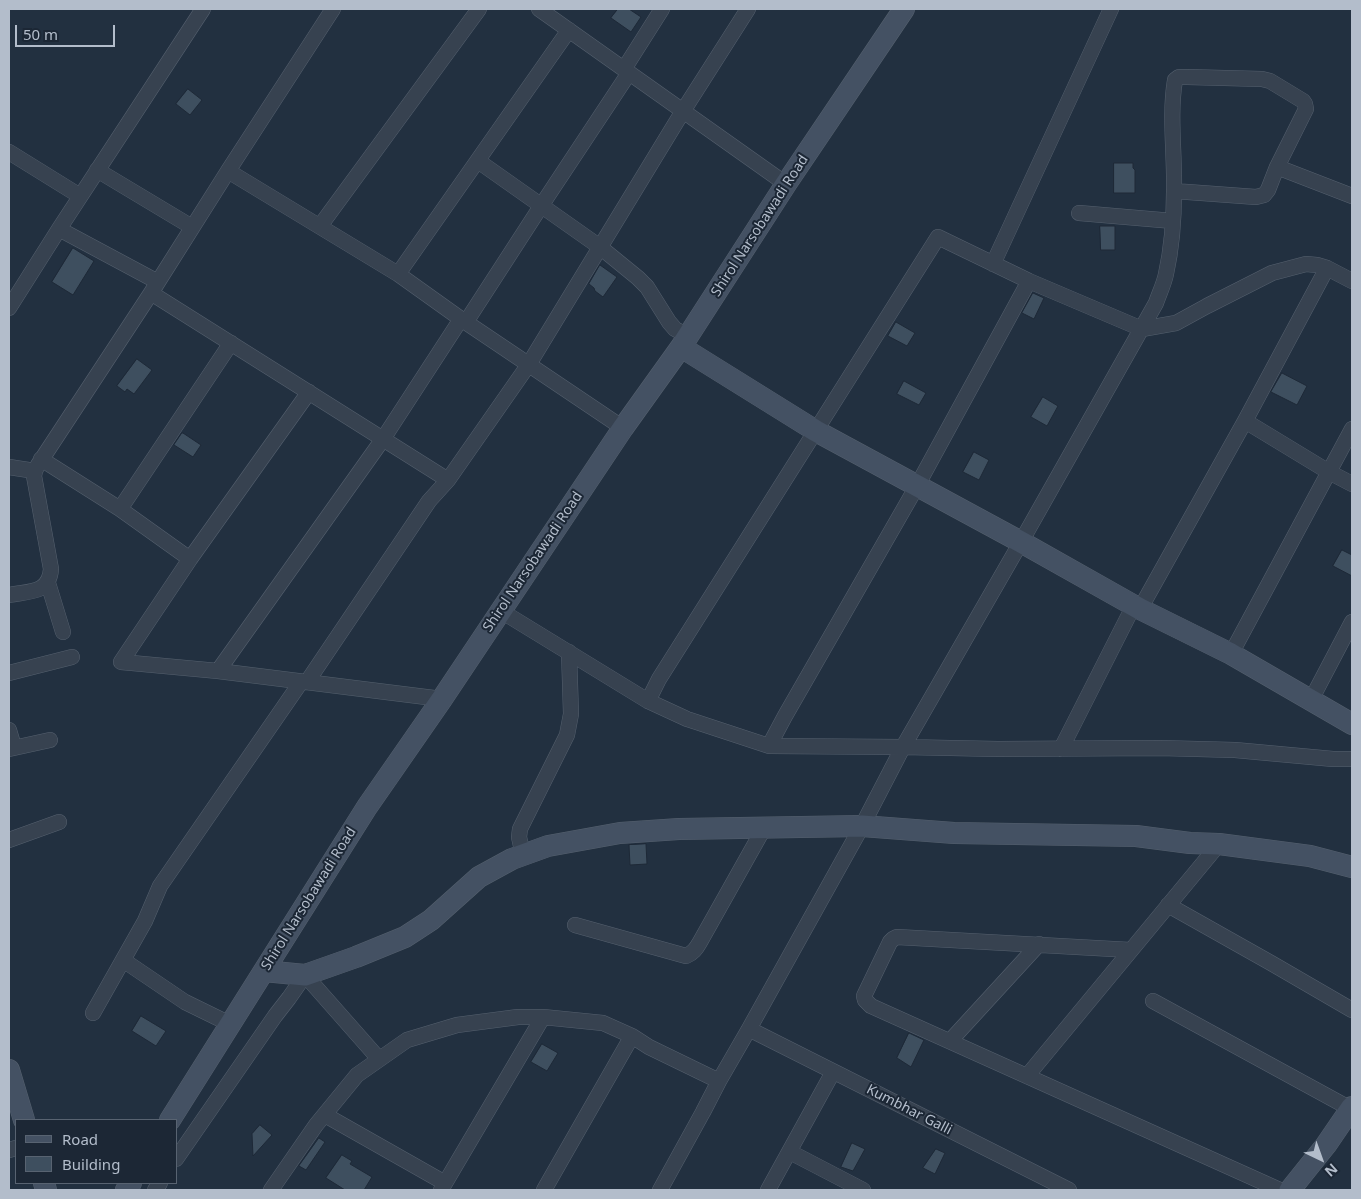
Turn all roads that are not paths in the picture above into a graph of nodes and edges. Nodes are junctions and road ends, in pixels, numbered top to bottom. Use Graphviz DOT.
graph roads {
  1 [pos="203,9"];
  2 [pos="333,9"];
  3 [pos="479,9"];
  4 [pos="539,9"];
  5 [pos="662,9"];
  6 [pos="748,9"];
  7 [pos="902,9"];
  8 [pos="1111,9"];
  9 [pos="569,30"];
  10 [pos="627,71"];
  11 [pos="684,111"];
  12 [pos="9,152"];
  13 [pos="478,161"];
  14 [pos="1277,167"];
  15 [pos="98,170"];
  16 [pos="228,171"];
  17 [pos="786,184"];
  18 [pos="1174,191"];
  19 [pos="80,196"];
  20 [pos="1352,196"];
  21 [pos="541,206"];
  22 [pos="1079,213"];
  23 [pos="1173,221"];
  24 [pos="320,226"];
  25 [pos="192,227"];
  26 [pos="59,229"];
  27 [pos="600,247"];
  28 [pos="993,264"];
  29 [pos="1328,268"];
  30 [pos="398,274"];
  31 [pos="1029,281"];
  32 [pos="1352,281"];
  33 [pos="154,287"];
  34 [pos="9,308"];
  35 [pos="464,321"];
  36 [pos="1142,329"];
  37 [pos="685,342"];
  38 [pos="231,343"];
  39 [pos="529,364"];
  40 [pos="309,392"];
  41 [pos="1245,421"];
  42 [pos="623,428"];
  43 [pos="1352,429"];
  44 [pos="816,430"];
  45 [pos="383,439"];
  46 [pos="38,465"];
  47 [pos="9,467"];
  48 [pos="1329,472"];
  49 [pos="448,480"];
  50 [pos="1352,484"];
  51 [pos="917,486"];
  52 [pos="120,509"];
  53 [pos="1021,542"];
  54 [pos="190,559"];
  55 [pos="48,583"];
  56 [pos="9,595"];
  57 [pos="1137,607"];
  58 [pos="501,611"];
  59 [pos="1352,622"];
  60 [pos="63,632"];
  61 [pos="569,652"];
  62 [pos="1230,654"];
  63 [pos="72,657"];
  64 [pos="218,670"];
  65 [pos="9,673"];
  66 [pos="304,682"];
  67 [pos="442,700"];
  68 [pos="1311,700"];
  69 [pos="648,701"];
  70 [pos="1352,724"];
  71 [pos="9,730"];
  72 [pos="50,740"];
  73 [pos="769,746"];
  74 [pos="903,747"];
  75 [pos="11,748"];
  76 [pos="1062,749"];
  77 [pos="1352,759"];
  78 [pos="59,822"];
  79 [pos="862,826"];
  80 [pos="764,828"];
  81 [pos="9,840"];
  82 [pos="1219,844"];
  83 [pos="523,855"];
  84 [pos="1352,867"];
  85 [pos="1168,905"];
  86 [pos="574,925"];
  87 [pos="1040,944"];
  88 [pos="1131,950"];
  89 [pos="123,960"];
  90 [pos="264,971"];
  91 [pos="305,975"];
  92 [pos="1153,1001"];
  93 [pos="1352,1010"];
  94 [pos="93,1013"];
  95 [pos="543,1017"];
  96 [pos="230,1024"];
  97 [pos="749,1029"];
  98 [pos="632,1036"];
  99 [pos="950,1041"];
  100 [pos="379,1059"];
  101 [pos="9,1070"];
  102 [pos="833,1072"];
  103 [pos="1027,1076"];
  104 [pos="719,1081"];
  105 [pos="1351,1108"];
  106 [pos="325,1115"];
  107 [pos="24,1119"];
  108 [pos="171,1119"];
  109 [pos="790,1152"];
  110 [pos="178,1156"];
  111 [pos="443,1187"];
  112 [pos="271,1190"];
  113 [pos="544,1190"];
  114 [pos="660,1190"];
  115 [pos="768,1190"];
  116 [pos="863,1190"];
  117 [pos="1069,1190"];
  118 [pos="1280,1190"];
  119 [pos="1290,1190"];
  1 -- 15 [label="street"];
  2 -- 16 [label="street"];
  3 -- 24 [label="street"];
  4 -- 9 [label="street"];
  5 -- 10 [label="street"];
  6 -- 11 [label="street"];
  7 -- 17 [label="street, Shirol Narsobawadi Road"];
  8 -- 28 [label="street"];
  9 -- 10 [label="street"];
  9 -- 13 [label="street"];
  10 -- 11 [label="street"];
  10 -- 21 [label="street"];
  11 -- 17 [label="street"];
  11 -- 27 [label="street"];
  12 -- 19 [label="street"];
  13 -- 21 [label="street"];
  13 -- 30 [label="street"];
  14 -- 18 [label="street"];
  14 -- 18 [label="street"];
  14 -- 20 [label="street"];
  15 -- 19 [label="street"];
  15 -- 25 [label="street"];
  16 -- 24 [label="street"];
  16 -- 25 [label="street"];
  17 -- 37 [label="street, Shirol Narsobawadi Road"];
  18 -- 23 [label="street"];
  19 -- 26 [label="street"];
  21 -- 27 [label="street"];
  21 -- 35 [label="street"];
  22 -- 23 [label="street"];
  23 -- 36 [label="street"];
  24 -- 30 [label="street"];
  25 -- 33 [label="street"];
  26 -- 33 [label="street"];
  26 -- 34 [label="street"];
  27 -- 37 [label="street"];
  27 -- 39 [label="street"];
  28 -- 31 [label="street"];
  28 -- 44 [label="street"];
  29 -- 32 [label="street"];
  29 -- 36 [label="street"];
  29 -- 41 [label="street"];
  30 -- 35 [label="street"];
  31 -- 36 [label="street"];
  31 -- 51 [label="street"];
  33 -- 38 [label="street"];
  33 -- 46 [label="street"];
  35 -- 39 [label="street"];
  35 -- 45 [label="street"];
  36 -- 53 [label="street"];
  37 -- 42 [label="street, Shirol Narsobawadi Road"];
  37 -- 44 [label="street"];
  38 -- 40 [label="street"];
  38 -- 52 [label="street"];
  39 -- 42 [label="street"];
  39 -- 49 [label="street"];
  40 -- 45 [label="street"];
  40 -- 54 [label="street"];
  41 -- 48 [label="street"];
  41 -- 57 [label="street"];
  42 -- 58 [label="street, Shirol Narsobawadi Road"];
  43 -- 48 [label="street"];
  44 -- 51 [label="street"];
  44 -- 69 [label="street"];
  45 -- 49 [label="street"];
  45 -- 64 [label="street"];
  46 -- 47 [label="street"];
  46 -- 52 [label="street"];
  46 -- 55 [label="street"];
  48 -- 50 [label="street"];
  48 -- 62 [label="street"];
  49 -- 66 [label="street"];
  51 -- 53 [label="street"];
  51 -- 73 [label="street"];
  52 -- 54 [label="street"];
  53 -- 57 [label="street"];
  53 -- 74 [label="street"];
  54 -- 64 [label="street"];
  55 -- 56 [label="street"];
  55 -- 60 [label="street"];
  57 -- 62 [label="street"];
  57 -- 76 [label="street"];
  58 -- 61 [label="street"];
  58 -- 67 [label="street, Shirol Narsobawadi Road"];
  59 -- 68 [label="street"];
  61 -- 69 [label="street"];
  61 -- 83 [label="street"];
  62 -- 68 [label="street"];
  63 -- 65 [label="street"];
  64 -- 66 [label="street"];
  66 -- 67 [label="street"];
  66 -- 89 [label="street"];
  67 -- 90 [label="street, Shirol Narsobawadi Road"];
  68 -- 70 [label="street"];
  69 -- 73 [label="street"];
  71 -- 75 [label="street"];
  72 -- 75 [label="street"];
  73 -- 74 [label="street"];
  74 -- 76 [label="street"];
  74 -- 79 [label="street"];
  76 -- 77 [label="street"];
  78 -- 81 [label="street"];
  79 -- 80 [label="street"];
  79 -- 82 [label="street"];
  79 -- 97 [label="street"];
  80 -- 83 [label="street"];
  80 -- 86 [label="street"];
  82 -- 84 [label="street"];
  82 -- 85 [label="street"];
  83 -- 91 [label="street"];
  85 -- 88 [label="street"];
  85 -- 93 [label="street"];
  87 -- 88 [label="street"];
  87 -- 99 [label="street"];
  87 -- 99 [label="street"];
  88 -- 103 [label="street"];
  89 -- 94 [label="street"];
  89 -- 96 [label="street"];
  90 -- 91 [label="street"];
  90 -- 96 [label="street, Shirol Narsobawadi Road"];
  91 -- 100 [label="street"];
  91 -- 110 [label="street"];
  92 -- 105 [label="street"];
  95 -- 98 [label="street"];
  95 -- 100 [label="street"];
  95 -- 111 [label="street"];
  96 -- 108 [label="street, Shirol Narsobawadi Road"];
  97 -- 102 [label="street, Kumbhar Galli"];
  97 -- 104 [label="street"];
  98 -- 104 [label="street"];
  98 -- 113 [label="street"];
  99 -- 103 [label="street"];
  100 -- 106 [label="street"];
  101 -- 107 [label="street"];
  102 -- 109 [label="street"];
  102 -- 117 [label="street, Kumbhar Galli"];
  103 -- 118 [label="street"];
  104 -- 114 [label="street"];
  105 -- 119 [label="street"];
  106 -- 111 [label="street"];
  106 -- 112 [label="street"];
  109 -- 115 [label="street"];
  109 -- 116 [label="street"];
}
